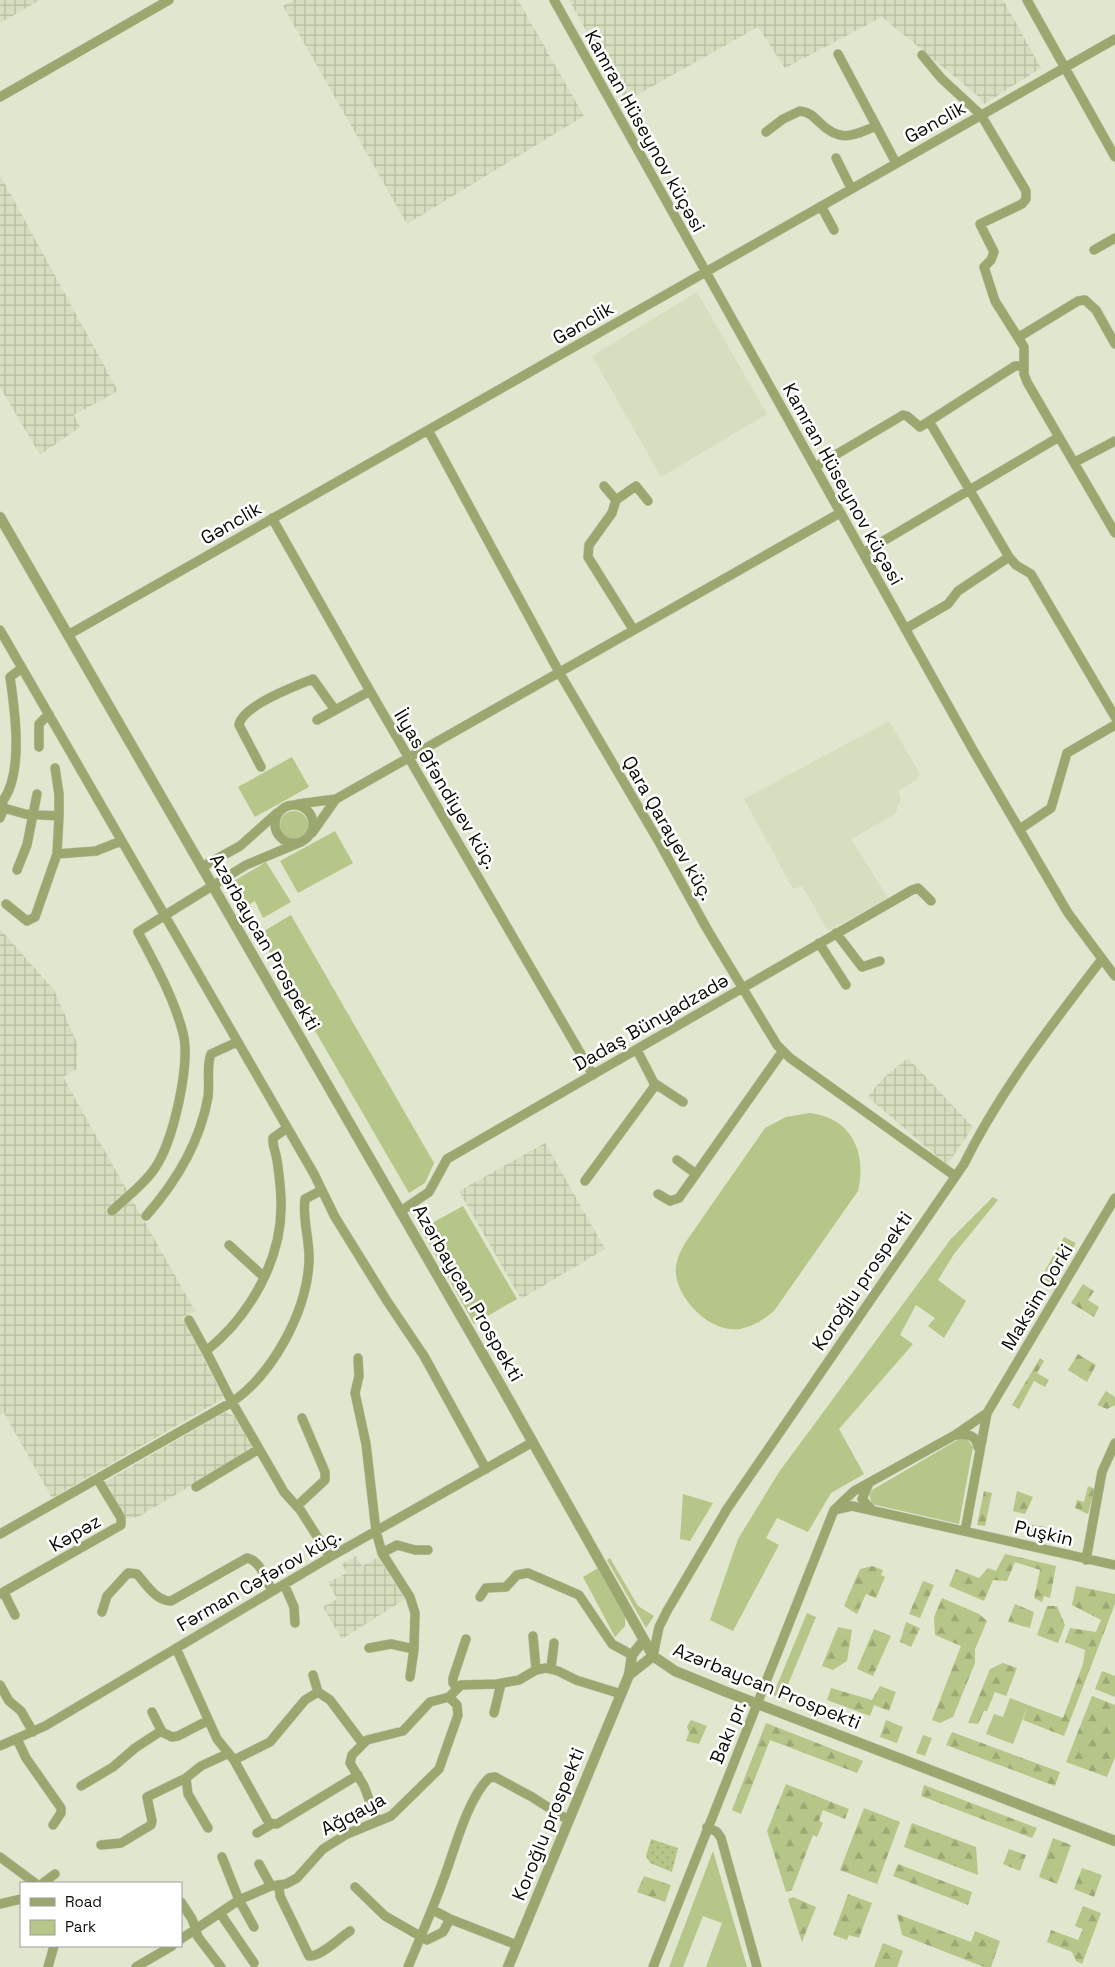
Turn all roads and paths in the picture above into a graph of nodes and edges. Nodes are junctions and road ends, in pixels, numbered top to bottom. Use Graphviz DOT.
graph roads {
  1 [pos="169,0"];
  2 [pos="554,0"];
  3 [pos="1027,0"];
  4 [pos="1115,39"];
  5 [pos="838,54"];
  6 [pos="922,55"];
  7 [pos="1064,68"];
  8 [pos="0,97"];
  9 [pos="982,115"];
  10 [pos="876,126"];
  11 [pos="766,132"];
  12 [pos="1115,157"];
  13 [pos="836,158"];
  14 [pos="896,163"];
  15 [pos="851,188"];
  16 [pos="820,206"];
  17 [pos="834,230"];
  18 [pos="1115,238"];
  19 [pos="1094,250"];
  20 [pos="706,273"];
  21 [pos="1020,337"];
  22 [pos="1115,344"];
  23 [pos="1024,366"];
  24 [pos="930,421"];
  25 [pos="428,430"];
  26 [pos="1059,438"];
  27 [pos="1115,441"];
  28 [pos="1075,462"];
  29 [pos="814,467"];
  30 [pos="604,486"];
  31 [pos="971,490"];
  32 [pos="616,500"];
  33 [pos="648,501"];
  34 [pos="840,513"];
  35 [pos="0,517"];
  36 [pos="272,518"];
  37 [pos="1115,533"];
  38 [pos="863,553"];
  39 [pos="1009,557"];
  40 [pos="633,629"];
  41 [pos="905,629"];
  42 [pos="0,630"];
  43 [pos="68,635"];
  44 [pos="22,668"];
  45 [pos="559,672"];
  46 [pos="370,691"];
  47 [pos="335,710"];
  48 [pos="49,714"];
  49 [pos="1115,717"];
  50 [pos="317,720"];
  51 [pos="1115,725"];
  52 [pos="39,747"];
  53 [pos="408,757"];
  54 [pos="261,767"];
  55 [pos="55,768"];
  56 [pos="37,794"];
  57 [pos="336,799"];
  58 [pos="2,804"];
  59 [pos="293,805"];
  60 [pos="281,810"];
  61 [pos="33,815"];
  62 [pos="59,816"];
  63 [pos="0,818"];
  64 [pos="1020,829"];
  65 [pos="305,839"];
  66 [pos="121,840"];
  67 [pos="57,854"];
  68 [pos="202,866"];
  69 [pos="17,870"];
  70 [pos="213,887"];
  71 [pos="932,901"];
  72 [pos="6,904"];
  73 [pos="166,916"];
  74 [pos="836,933"];
  75 [pos="819,943"];
  76 [pos="1102,960"];
  77 [pos="880,961"];
  78 [pos="1115,976"];
  79 [pos="846,985"];
  80 [pos="742,988"];
  81 [pos="237,1042"];
  82 [pos="637,1050"];
  83 [pos="782,1052"];
  84 [pos="593,1075"];
  85 [pos="654,1083"];
  86 [pos="683,1102"];
  87 [pos="287,1128"];
  88 [pos="677,1160"];
  89 [pos="696,1174"];
  90 [pos="955,1176"];
  91 [pos="585,1181"];
  92 [pos="322,1190"];
  93 [pos="658,1194"];
  94 [pos="1115,1198"];
  95 [pos="112,1211"];
  96 [pos="401,1211"];
  97 [pos="146,1216"];
  98 [pos="229,1245"];
  99 [pos="264,1277"];
  100 [pos="189,1320"];
  101 [pos="206,1351"];
  102 [pos="358,1358"];
  103 [pos="232,1402"];
  104 [pos="987,1413"];
  105 [pos="302,1418"];
  106 [pos="956,1435"];
  107 [pos="534,1442"];
  108 [pos="1115,1443"];
  109 [pos="259,1449"];
  110 [pos="978,1450"];
  111 [pos="486,1469"];
  112 [pos="98,1480"];
  113 [pos="871,1481"];
  114 [pos="196,1487"];
  115 [pos="297,1506"];
  116 [pos="834,1510"];
  117 [pos="876,1512"];
  118 [pos="376,1531"];
  119 [pos="965,1531"];
  120 [pos="0,1534"];
  121 [pos="428,1550"];
  122 [pos="382,1552"];
  123 [pos="330,1557"];
  124 [pos="1086,1560"];
  125 [pos="1115,1566"];
  126 [pos="284,1584"];
  127 [pos="272,1591"];
  128 [pos="2,1594"];
  129 [pos="480,1598"];
  130 [pos="102,1612"];
  131 [pos="15,1615"];
  132 [pos="295,1622"];
  133 [pos="659,1627"];
  134 [pos="533,1636"];
  135 [pos="466,1639"];
  136 [pos="644,1640"];
  137 [pos="554,1644"];
  138 [pos="176,1648"];
  139 [pos="369,1648"];
  140 [pos="414,1649"];
  141 [pos="632,1656"];
  142 [pos="653,1656"];
  143 [pos="551,1668"];
  144 [pos="536,1670"];
  145 [pos="629,1674"];
  146 [pos="313,1675"];
  147 [pos="410,1676"];
  148 [pos="501,1684"];
  149 [pos="0,1685"];
  150 [pos="457,1688"];
  151 [pos="318,1692"];
  152 [pos="621,1694"];
  153 [pos="449,1697"];
  154 [pos="757,1704"];
  155 [pos="152,1712"];
  156 [pos="494,1713"];
  157 [pos="207,1721"];
  158 [pos="33,1732"];
  159 [pos="162,1732"];
  160 [pos="17,1739"];
  161 [pos="363,1744"];
  162 [pos="0,1746"];
  163 [pos="227,1754"];
  164 [pos="234,1760"];
  165 [pos="358,1775"];
  166 [pos="186,1778"];
  167 [pos="81,1786"];
  168 [pos="568,1820"];
  169 [pos="378,1821"];
  170 [pos="272,1824"];
  171 [pos="53,1825"];
  172 [pos="707,1827"];
  173 [pos="208,1828"];
  174 [pos="257,1833"];
  175 [pos="1115,1841"];
  176 [pos="101,1845"];
  177 [pos="0,1857"];
  178 [pos="222,1857"];
  179 [pos="259,1864"];
  180 [pos="55,1874"];
  181 [pos="34,1882"];
  182 [pos="44,1882"];
  183 [pos="275,1886"];
  184 [pos="355,1887"];
  185 [pos="20,1899"];
  186 [pos="239,1900"];
  187 [pos="0,1904"];
  188 [pos="182,1904"];
  189 [pos="433,1910"];
  190 [pos="220,1913"];
  191 [pos="450,1920"];
  192 [pos="254,1927"];
  193 [pos="196,1929"];
  194 [pos="350,1931"];
  195 [pos="420,1937"];
  196 [pos="182,1938"];
  197 [pos="517,1945"];
  198 [pos="54,1947"];
  199 [pos="170,1947"];
  200 [pos="254,1963"];
  201 [pos="48,1967"];
  202 [pos="136,1967"];
  203 [pos="221,1967"];
  204 [pos="408,1967"];
  205 [pos="508,1967"];
  206 [pos="653,1967"];
  207 [pos="757,1967"];
  1 -- 8 [label="street"];
  2 -- 20 [label="street, Kamran Hüseynov küçəsi"];
  3 -- 7 [label="street"];
  4 -- 7 [label="street, Gənclik"];
  5 -- 10 [label="street"];
  6 -- 9 [label="street"];
  7 -- 9 [label="street, Gənclik"];
  7 -- 12 [label="street"];
  9 -- 14 [label="street, Gənclik"];
  9 -- 21 [label="street"];
  10 -- 11 [label="street"];
  10 -- 14 [label="street"];
  13 -- 15 [label="street"];
  14 -- 15 [label="street, Gənclik"];
  15 -- 16 [label="street, Gənclik"];
  16 -- 17 [label="street"];
  16 -- 20 [label="street, Gənclik"];
  18 -- 19 [label="street"];
  20 -- 25 [label="street, Gənclik"];
  20 -- 29 [label="street, Kamran Hüseynov küçəsi"];
  21 -- 22 [label="street"];
  21 -- 23 [label="street"];
  23 -- 24 [label="street"];
  23 -- 26 [label="street"];
  24 -- 29 [label="street"];
  24 -- 31 [label="street"];
  25 -- 36 [label="street, Gənclik"];
  25 -- 45 [label="street, Qara Qarayev küç."];
  26 -- 28 [label="street"];
  26 -- 31 [label="street"];
  27 -- 28 [label="street"];
  28 -- 37 [label="street"];
  29 -- 34 [label="street, Kamran Hüseynov küçəsi"];
  30 -- 32 [label="street"];
  31 -- 38 [label="street"];
  31 -- 39 [label="street"];
  32 -- 33 [label="street"];
  32 -- 40 [label="street"];
  34 -- 38 [label="street, Kamran Hüseynov küçəsi"];
  34 -- 40 [label="street"];
  35 -- 43 [label="street, Azərbaycan Prospekti"];
  36 -- 43 [label="street, Gənclik"];
  36 -- 46 [label="street, İlyas Əfəndiyev küç."];
  38 -- 41 [label="street, Kamran Hüseynov küçəsi"];
  39 -- 41 [label="street"];
  39 -- 49 [label="street"];
  40 -- 45 [label="street"];
  41 -- 64 [label="street, Kamran Hüseynov küçəsi"];
  42 -- 44 [label="street"];
  43 -- 68 [label="street, Azərbaycan Prospekti"];
  44 -- 48 [label="street"];
  44 -- 58 [label="street"];
  45 -- 53 [label="street"];
  45 -- 80 [label="street, Qara Qarayev küç."];
  46 -- 47 [label="street"];
  46 -- 53 [label="street, İlyas Əfəndiyev küç."];
  47 -- 50 [label="street"];
  47 -- 54 [label="street"];
  48 -- 52 [label="street"];
  48 -- 66 [label="street"];
  51 -- 64 [label="street"];
  53 -- 57 [label="street"];
  53 -- 84 [label="street, İlyas Əfəndiyev küç."];
  55 -- 62 [label="street"];
  56 -- 61 [label="street"];
  57 -- 59 [label="street"];
  57 -- 65 [label="street"];
  58 -- 61 [label="street"];
  58 -- 63 [label="street"];
  59 -- 60 [label="street"];
  59 -- 65 [label="street"];
  60 -- 65 [label="street"];
  60 -- 68 [label="street"];
  61 -- 62 [label="street"];
  61 -- 69 [label="street"];
  62 -- 67 [label="street"];
  64 -- 76 [label="street, Kamran Hüseynov küçəsi"];
  65 -- 70 [label="street"];
  66 -- 67 [label="street"];
  66 -- 73 [label="street"];
  67 -- 72 [label="street"];
  68 -- 70 [label="street, Azərbaycan Prospekti"];
  70 -- 73 [label="street"];
  70 -- 96 [label="street, Azərbaycan Prospekti"];
  71 -- 74 [label="street, Dadaş Bünyadzadə"];
  73 -- 81 [label="street"];
  73 -- 95 [label="street"];
  74 -- 75 [label="street, Dadaş Bünyadzadə"];
  74 -- 77 [label="street"];
  75 -- 79 [label="street"];
  75 -- 80 [label="street, Dadaş Bünyadzadə"];
  76 -- 78 [label="street, Kamran Hüseynov küçəsi"];
  76 -- 90 [label="street, Koroğlu prospekti"];
  80 -- 82 [label="street, Dadaş Bünyadzadə"];
  80 -- 83 [label="street, Qara Qarayev küç."];
  81 -- 87 [label="street"];
  81 -- 97 [label="street"];
  82 -- 84 [label="street, Dadaş Bünyadzadə"];
  82 -- 85 [label="street"];
  83 -- 89 [label="street"];
  83 -- 90 [label="street, Qara Qarayev küç."];
  84 -- 96 [label="street, Dadaş Bünyadzadə"];
  85 -- 86 [label="street"];
  85 -- 91 [label="street"];
  87 -- 92 [label="street"];
  87 -- 99 [label="street"];
  88 -- 89 [label="street"];
  89 -- 93 [label="street"];
  90 -- 133 [label="street, Koroğlu prospekti"];
  92 -- 103 [label="street"];
  92 -- 111 [label="street"];
  94 -- 104 [label="street, Maksim Qorki"];
  96 -- 107 [label="street, Azərbaycan Prospekti"];
  98 -- 99 [label="street"];
  99 -- 101 [label="street"];
  100 -- 101 [label="street"];
  101 -- 103 [label="street"];
  102 -- 118 [label="street"];
  103 -- 109 [label="street"];
  103 -- 112 [label="street"];
  104 -- 106 [label="street"];
  104 -- 110 [label="street"];
  105 -- 115 [label="street"];
  106 -- 110 [label="street"];
  106 -- 113 [label="street"];
  107 -- 111 [label="street, Fərman Cəfərov küç."];
  107 -- 136 [label="street, Azərbaycan Prospekti"];
  108 -- 124 [label="street"];
  109 -- 114 [label="street"];
  109 -- 115 [label="street"];
  110 -- 119 [label="street"];
  111 -- 118 [label="street, Fərman Cəfərov küç."];
  112 -- 120 [label="street"];
  112 -- 128 [label="street, Kəpəz"];
  113 -- 116 [label="street"];
  113 -- 117 [label="street"];
  115 -- 123 [label="street"];
  116 -- 117 [label="street, Puşkin"];
  116 -- 154 [label="street, Bakı pr."];
  117 -- 119 [label="street, Puşkin"];
  118 -- 122 [label="street"];
  118 -- 123 [label="street, Fərman Cəfərov küç."];
  119 -- 124 [label="street, Puşkin"];
  121 -- 122 [label="street"];
  122 -- 140 [label="street"];
  123 -- 126 [label="street, Fərman Cəfərov küç."];
  124 -- 125 [label="street, Puşkin"];
  126 -- 127 [label="street, Fərman Cəfərov küç."];
  126 -- 132 [label="street"];
  127 -- 130 [label="street"];
  127 -- 138 [label="street, Fərman Cəfərov küç."];
  128 -- 131 [label="street"];
  129 -- 141 [label="street"];
  133 -- 136 [label="street"];
  133 -- 142 [label="street"];
  134 -- 144 [label="street"];
  135 -- 150 [label="street"];
  136 -- 141 [label="street"];
  136 -- 142 [label="street, Azərbaycan Prospekti"];
  137 -- 143 [label="street"];
  138 -- 157 [label="street"];
  138 -- 158 [label="street, Fərman Cəfərov küç."];
  139 -- 140 [label="street"];
  140 -- 147 [label="street"];
  141 -- 145 [label="street, Koroğlu prospekti"];
  142 -- 145 [label="street"];
  142 -- 154 [label="street, Azərbaycan Prospekti"];
  143 -- 144 [label="street"];
  143 -- 152 [label="street"];
  144 -- 148 [label="street"];
  145 -- 152 [label="street, Koroğlu prospekti"];
  146 -- 151 [label="street"];
  148 -- 150 [label="street"];
  148 -- 156 [label="street"];
  149 -- 158 [label="street"];
  150 -- 153 [label="street"];
  151 -- 161 [label="street"];
  151 -- 164 [label="street"];
  152 -- 168 [label="street, Koroğlu prospekti"];
  153 -- 161 [label="street"];
  153 -- 169 [label="street, Ağqaya"];
  154 -- 172 [label="street, Bakı pr."];
  154 -- 175 [label="street, Azərbaycan Prospekti"];
  155 -- 159 [label="street"];
  157 -- 159 [label="street"];
  157 -- 163 [label="street"];
  158 -- 160 [label="street, Fərman Cəfərov küç."];
  159 -- 167 [label="street"];
  160 -- 162 [label="street, Fərman Cəfərov küç."];
  160 -- 171 [label="street"];
  161 -- 165 [label="street"];
  163 -- 164 [label="street"];
  163 -- 166 [label="street"];
  164 -- 170 [label="street"];
  165 -- 169 [label="street"];
  165 -- 170 [label="street"];
  166 -- 173 [label="street"];
  166 -- 176 [label="street"];
  168 -- 189 [label="street"];
  168 -- 197 [label="street, Koroğlu prospekti"];
  169 -- 183 [label="street, Ağqaya"];
  170 -- 174 [label="street"];
  172 -- 206 [label="street, Bakı pr."];
  172 -- 207 [label="street"];
  177 -- 181 [label="street"];
  178 -- 186 [label="street"];
  179 -- 183 [label="street"];
  180 -- 182 [label="street"];
  183 -- 186 [label="street, Ağqaya"];
  183 -- 194 [label="street"];
  184 -- 195 [label="street"];
  185 -- 187 [label="street"];
  186 -- 190 [label="street, Ağqaya"];
  186 -- 192 [label="street"];
  188 -- 193 [label="street"];
  189 -- 191 [label="street"];
  189 -- 195 [label="street"];
  190 -- 193 [label="street, Ağqaya"];
  190 -- 200 [label="street"];
  191 -- 195 [label="street"];
  191 -- 197 [label="street"];
  193 -- 196 [label="street, Ağqaya"];
  193 -- 203 [label="street"];
  195 -- 204 [label="street"];
  197 -- 205 [label="street, Koroğlu prospekti"];
  198 -- 201 [label="street"];
  199 -- 202 [label="street"];
}
